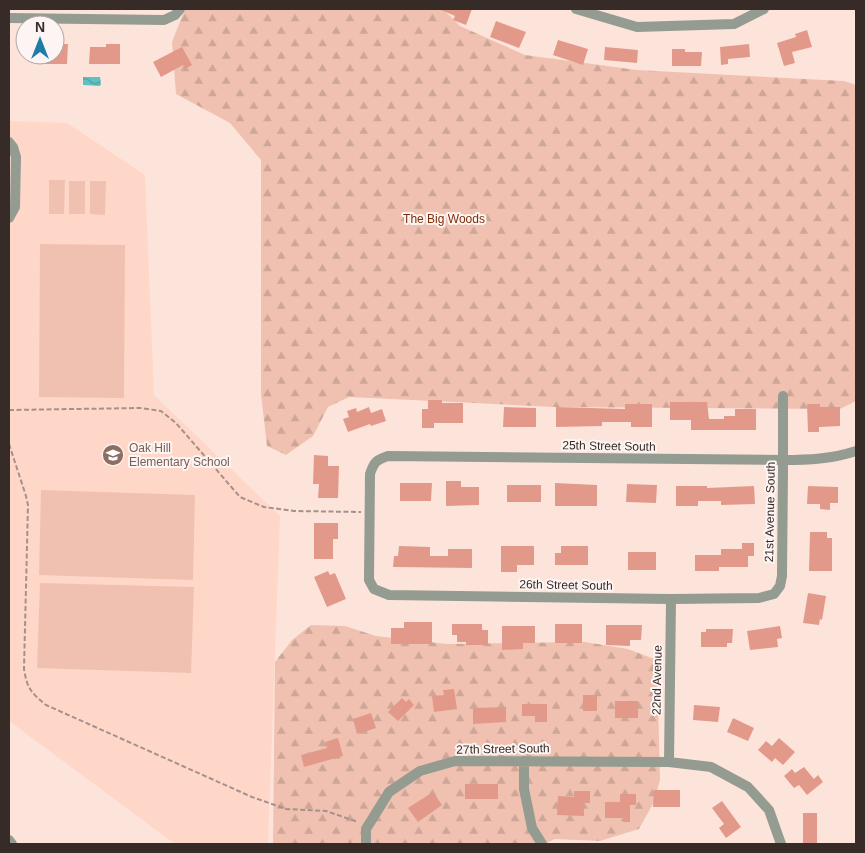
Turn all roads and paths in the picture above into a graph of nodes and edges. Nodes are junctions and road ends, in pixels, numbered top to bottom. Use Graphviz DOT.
graph roads {
  1 [pos="180,9"];
  2 [pos="576,9"];
  3 [pos="764,9"];
  4 [pos="9,18"];
  5 [pos="9,142"];
  6 [pos="9,218"];
  7 [pos="782,396"];
  8 [pos="9,410"];
  9 [pos="9,444"];
  10 [pos="856,451"];
  11 [pos="782,460"];
  12 [pos="361,512"];
  13 [pos="389,595"];
  14 [pos="671,599"];
  15 [pos="743,599"];
  16 [pos="524,761"];
  17 [pos="669,762"];
  18 [pos="366,829"];
  19 [pos="9,840"];
  20 [pos="12,844"];
  21 [pos="366,844"];
  22 [pos="542,844"];
  23 [pos="781,844"];
  1 -- 4 [label="street"];
  2 -- 3 [label="street"];
  5 -- 6 [label="street"];
  7 -- 11 [label="street, 21st Avenue South"];
  8 -- 12 [label="path"];
  9 -- 18 [label="path"];
  10 -- 11 [label="street, 25th Street South"];
  11 -- 13 [label="street, 25th Street South"];
  11 -- 15 [label="street, 21st Avenue South"];
  13 -- 14 [label="street, 26th Street South"];
  14 -- 15 [label="street, 26th Street South"];
  14 -- 17 [label="street, 22nd Avenue"];
  16 -- 17 [label="street, 27th Street South"];
  16 -- 18 [label="street, 27th Street South"];
  16 -- 22 [label="street"];
  17 -- 23 [label="street"];
  18 -- 21 [label="street"];
  19 -- 20 [label="street"];
}
